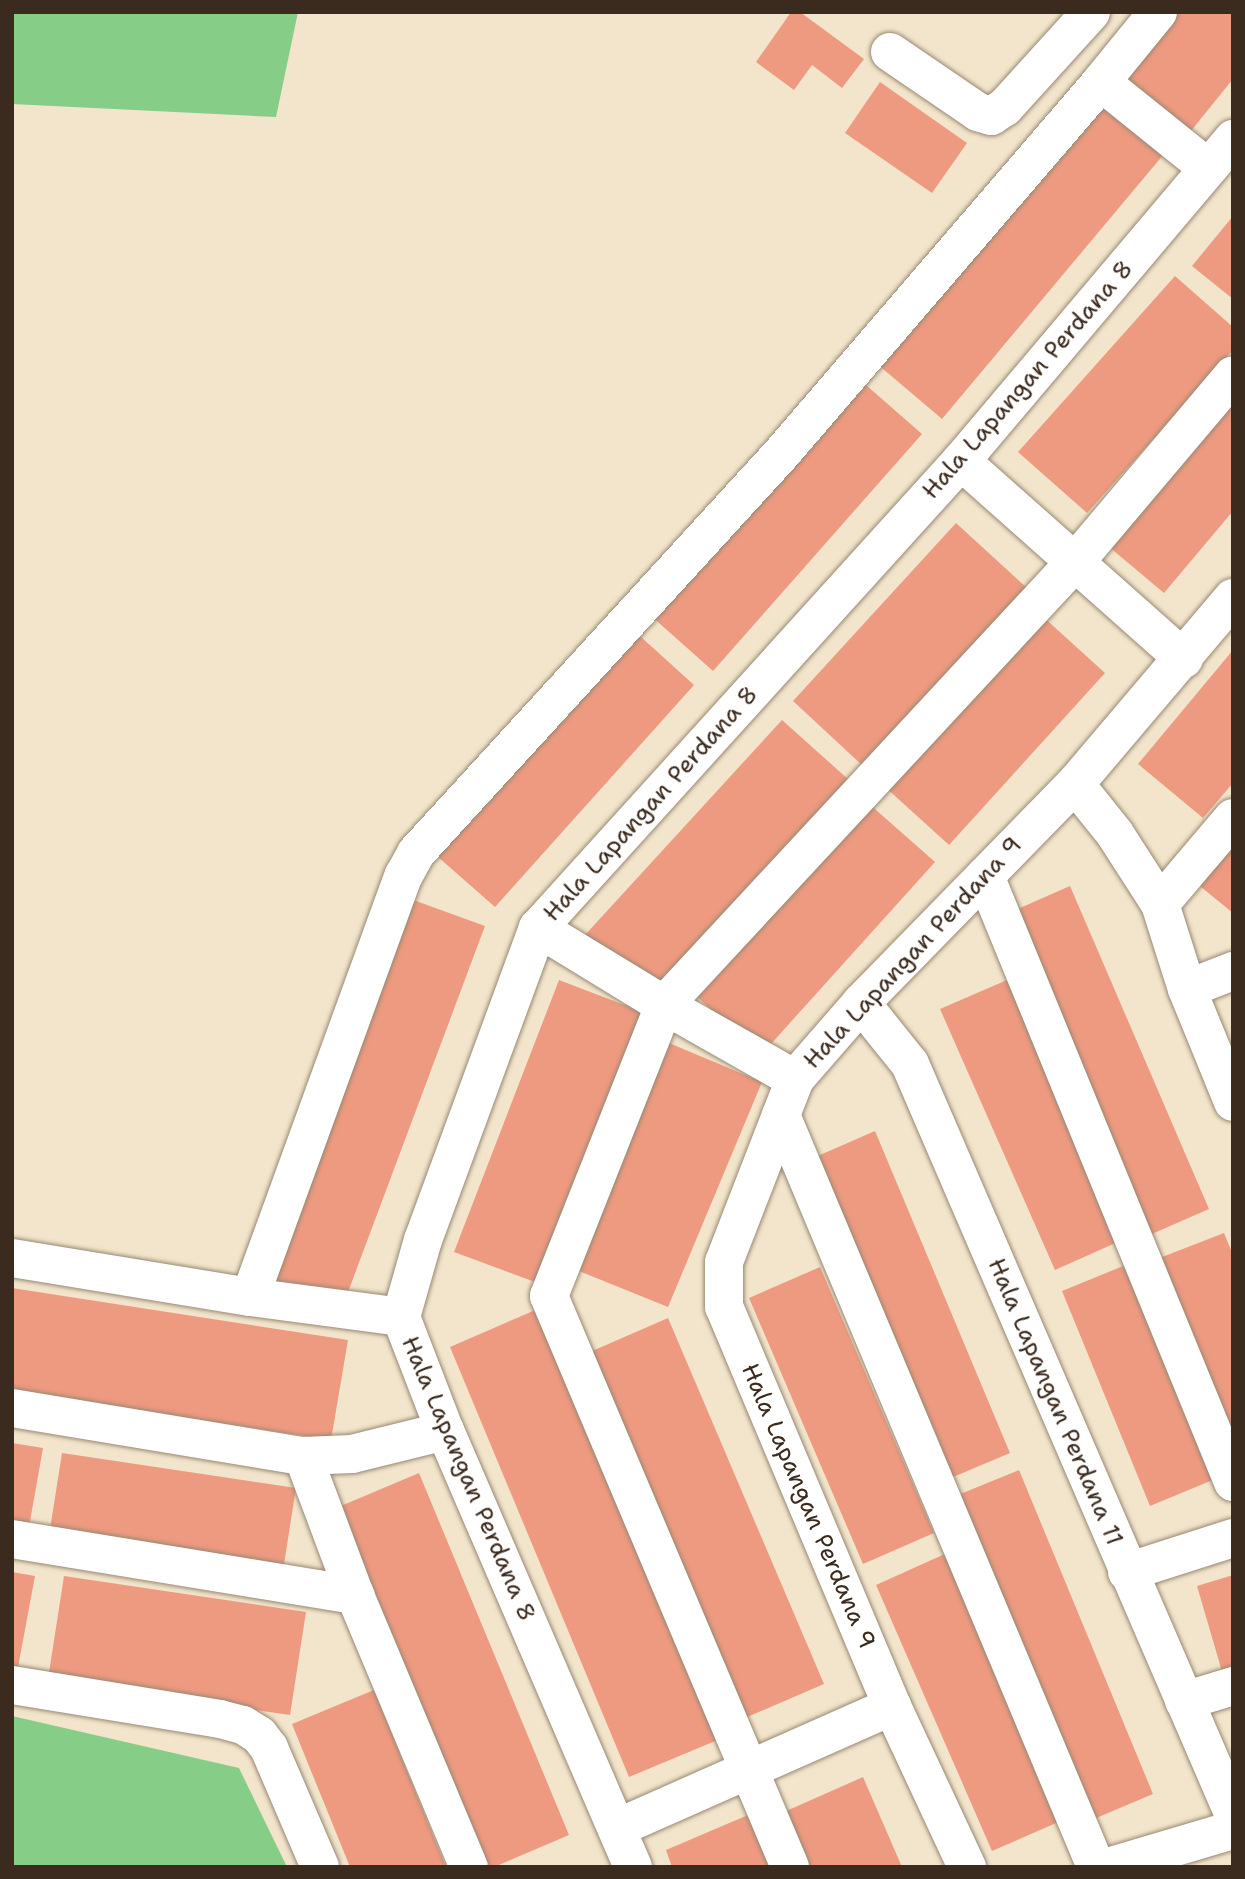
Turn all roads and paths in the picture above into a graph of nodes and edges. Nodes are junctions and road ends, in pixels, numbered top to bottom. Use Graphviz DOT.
graph roads {
  1 [pos="1091,12"];
  2 [pos="1158,12"];
  3 [pos="890,52"];
  4 [pos="1101,82"];
  5 [pos="1233,139"];
  6 [pos="1208,168"];
  7 [pos="1233,375"];
  8 [pos="961,461"];
  9 [pos="1076,561"];
  10 [pos="1233,598"];
  11 [pos="1184,659"];
  12 [pos="1075,783"];
  13 [pos="1233,818"];
  14 [pos="985,876"];
  15 [pos="1160,904"];
  16 [pos="538,928"];
  17 [pos="1233,971"];
  18 [pos="1187,989"];
  19 [pos="860,1003"];
  20 [pos="664,1005"];
  21 [pos="795,1079"];
  22 [pos="1233,1102"];
  23 [pos="780,1115"];
  24 [pos="12,1258"];
  25 [pos="250,1297"];
  26 [pos="401,1317"];
  27 [pos="12,1408"];
  28 [pos="445,1431"];
  29 [pos="303,1456"];
  30 [pos="1233,1482"];
  31 [pos="1233,1538"];
  32 [pos="12,1539"];
  33 [pos="1128,1572"];
  34 [pos="355,1595"];
  35 [pos="12,1685"];
  36 [pos="1233,1686"];
  37 [pos="1184,1701"];
  38 [pos="892,1706"];
  39 [pos="749,1767"];
  40 [pos="1233,1813"];
  41 [pos="617,1828"];
  42 [pos="1233,1830"];
  43 [pos="320,1867"];
  44 [pos="469,1867"];
  45 [pos="633,1867"];
  46 [pos="790,1867"];
  47 [pos="967,1867"];
  48 [pos="1096,1867"];
  49 [pos="1108,1867"];
  1 -- 3 [label="street"];
  2 -- 4 [label="street"];
  4 -- 6 [label="street"];
  4 -- 25 [label="street"];
  5 -- 6 [label="street, Hala Lapangan Perdana 8"];
  6 -- 8 [label="street, Hala Lapangan Perdana 8"];
  7 -- 9 [label="street"];
  8 -- 9 [label="street"];
  8 -- 16 [label="street, Hala Lapangan Perdana 8"];
  9 -- 11 [label="street"];
  9 -- 20 [label="street"];
  10 -- 11 [label="street, Hala Lapangan Perdana 9"];
  11 -- 12 [label="street, Hala Lapangan Perdana 9"];
  12 -- 14 [label="street, Hala Lapangan Perdana 9"];
  12 -- 15 [label="street"];
  13 -- 15 [label="street"];
  14 -- 19 [label="street, Hala Lapangan Perdana 9"];
  14 -- 30 [label="street"];
  15 -- 18 [label="street"];
  16 -- 20 [label="street"];
  16 -- 26 [label="street, Hala Lapangan Perdana 8"];
  17 -- 18 [label="street"];
  18 -- 22 [label="street"];
  19 -- 21 [label="street, Hala Lapangan Perdana 9"];
  19 -- 33 [label="street, Hala Lapangan Perdana 11"];
  20 -- 21 [label="street"];
  20 -- 39 [label="street"];
  21 -- 23 [label="street, Hala Lapangan Perdana 9"];
  23 -- 38 [label="street, Hala Lapangan Perdana 9"];
  23 -- 48 [label="street"];
  24 -- 25 [label="street"];
  25 -- 26 [label="street"];
  26 -- 28 [label="street, Hala Lapangan Perdana 8"];
  27 -- 29 [label="street"];
  28 -- 29 [label="street"];
  28 -- 41 [label="street, Hala Lapangan Perdana 8"];
  29 -- 34 [label="street"];
  31 -- 33 [label="street"];
  32 -- 34 [label="street"];
  33 -- 37 [label="street, Hala Lapangan Perdana 11"];
  34 -- 44 [label="street"];
  35 -- 43 [label="street"];
  36 -- 37 [label="street"];
  37 -- 40 [label="street, Hala Lapangan Perdana 11"];
  38 -- 39 [label="street"];
  38 -- 47 [label="street, Hala Lapangan Perdana 9"];
  39 -- 41 [label="street"];
  39 -- 46 [label="street"];
  41 -- 45 [label="street, Hala Lapangan Perdana 8"];
  42 -- 49 [label="street"];
}
